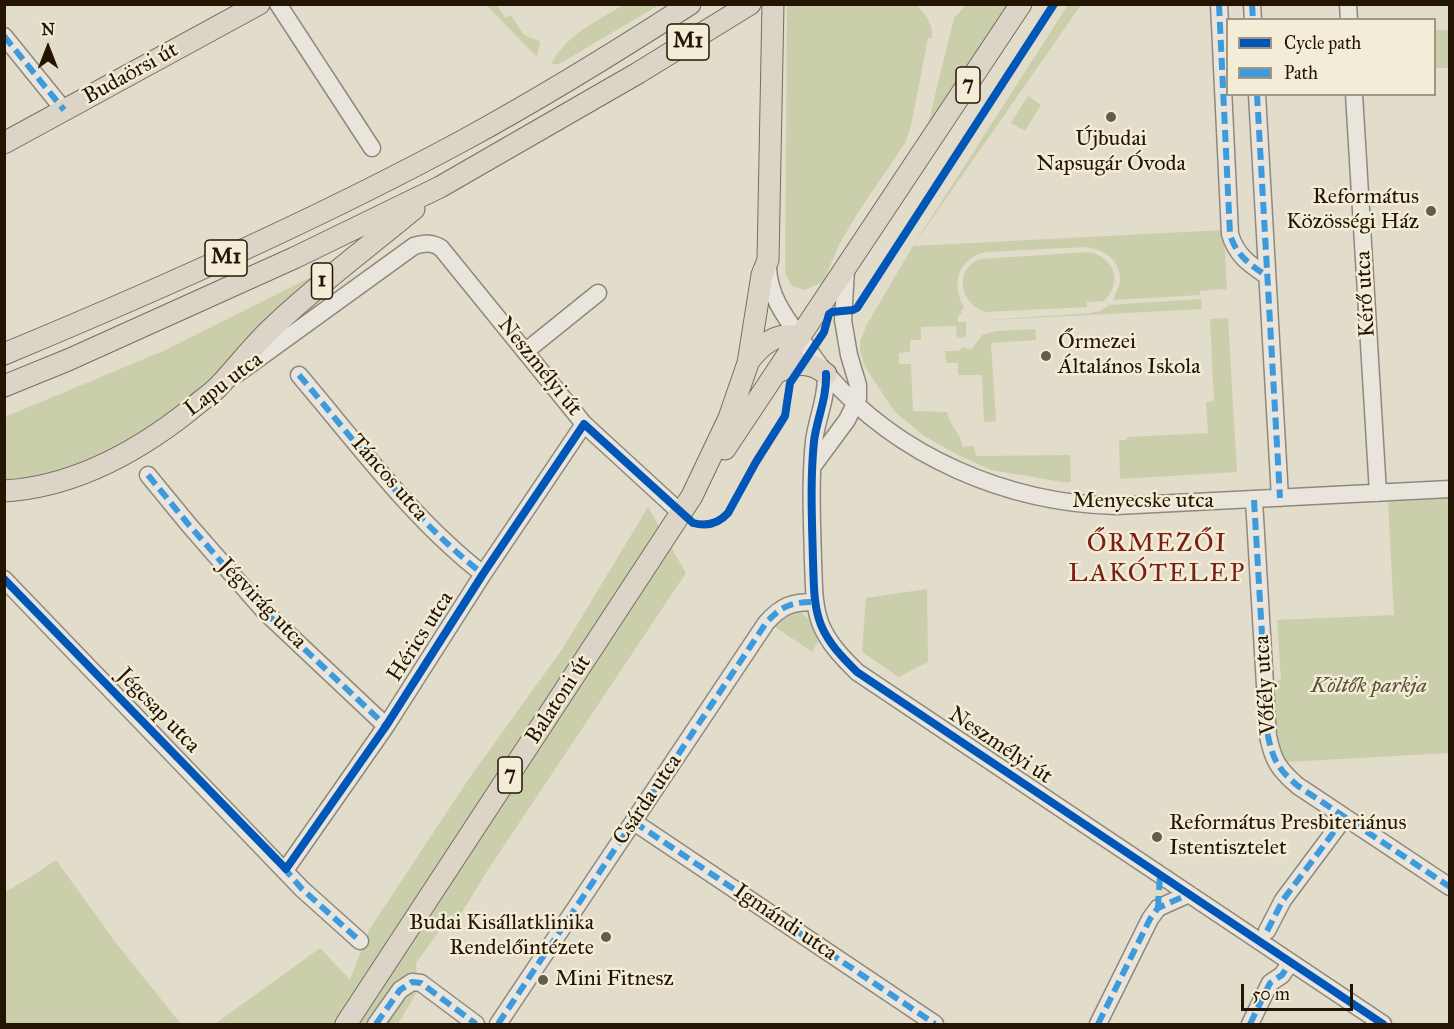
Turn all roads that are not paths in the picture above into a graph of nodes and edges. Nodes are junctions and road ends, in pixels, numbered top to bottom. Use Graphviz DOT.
graph roads {
  1 [pos="259,4"];
  2 [pos="278,4"];
  3 [pos="690,4"];
  4 [pos="773,4"];
  5 [pos="1021,4"];
  6 [pos="1220,4"];
  7 [pos="745,8"];
  8 [pos="4,36"];
  9 [pos="1257,96"];
  10 [pos="1354,96"];
  11 [pos="64,110"];
  12 [pos="4,143"];
  13 [pos="372,148"];
  14 [pos="440,187"];
  15 [pos="427,243"];
  16 [pos="768,260"];
  17 [pos="846,270"];
  18 [pos="1267,276"];
  19 [pos="597,293"];
  20 [pos="800,338"];
  21 [pos="526,351"];
  22 [pos="4,354"];
  23 [pos="748,363"];
  24 [pos="776,373"];
  25 [pos="826,374"];
  26 [pos="299,375"];
  27 [pos="858,384"];
  28 [pos="4,386"];
  29 [pos="217,388"];
  30 [pos="856,404"];
  31 [pos="584,424"];
  32 [pos="891,432"];
  33 [pos="812,467"];
  34 [pos="148,475"];
  35 [pos="1449,489"];
  36 [pos="4,491"];
  37 [pos="1378,493"];
  38 [pos="1280,498"];
  39 [pos="1254,500"];
  40 [pos="687,505"];
  41 [pos="483,574"];
  42 [pos="4,579"];
  43 [pos="815,602"];
  44 [pos="386,726"];
  45 [pos="1345,817"];
  46 [pos="634,822"];
  47 [pos="286,869"];
  48 [pos="1160,875"];
  49 [pos="1449,888"];
  50 [pos="1189,894"];
  51 [pos="1158,908"];
  52 [pos="1267,931"];
  53 [pos="360,941"];
  54 [pos="1290,963"];
  55 [pos="346,1024"];
  56 [pos="376,1024"];
  57 [pos="476,1024"];
  58 [pos="498,1024"];
  59 [pos="935,1024"];
  60 [pos="1098,1024"];
  61 [pos="1250,1024"];
  62 [pos="1383,1024"];
  1 -- 11 [label="main road, Budaörsi út"];
  2 -- 13 [label="street"];
  3 -- 22 [label="main road, M1"];
  4 -- 16 [label="main road, 7"];
  5 -- 17 [label="main road, 7"];
  6 -- 18 [label="street"];
  7 -- 14 [label="main road, M1"];
  8 -- 11 [label="street"];
  9 -- 18 [label="street"];
  10 -- 37 [label="street, Kérő utca"];
  11 -- 12 [label="main road, Budaörsi út"];
  14 -- 28 [label="main road, M1"];
  14 -- 29 [label="main road, 1"];
  15 -- 21 [label="street, Neszmélyi út"];
  15 -- 29 [label="street, Lapu utca"];
  16 -- 20 [label="street, Menyecske utca"];
  16 -- 23 [label="main road, 7"];
  17 -- 20 [label="main road, 7"];
  17 -- 27 [label="street"];
  18 -- 38 [label="street"];
  19 -- 21 [label="street"];
  20 -- 23 [label="main road"];
  20 -- 24 [label="main road, 7"];
  20 -- 25 [label="street, Menyecske utca"];
  21 -- 31 [label="street, Neszmélyi út"];
  23 -- 40 [label="main road, 7"];
  24 -- 25 [label="main road"];
  24 -- 40 [label="main road, 7"];
  25 -- 30 [label="street, Menyecske utca"];
  25 -- 33 [label="street, Neszmélyi út"];
  26 -- 41 [label="street, Táncos utca"];
  27 -- 30 [label="street"];
  27 -- 32 [label="street"];
  29 -- 36 [label="main road, Lapu utca / 1"];
  30 -- 32 [label="street, Menyecske utca"];
  30 -- 33 [label="street"];
  31 -- 40 [label="street, Neszmélyi út"];
  31 -- 41 [label="street, Hérics utca"];
  32 -- 39 [label="street, Menyecske utca"];
  33 -- 43 [label="street, Neszmélyi út"];
  34 -- 44 [label="street, Jégvirág utca"];
  35 -- 37 [label="street, Menyecske utca"];
  37 -- 38 [label="street, Menyecske utca"];
  38 -- 39 [label="street, Menyecske utca"];
  39 -- 45 [label="street, Vőfély utca"];
  40 -- 55 [label="main road, Balatoni út / 7"];
  41 -- 44 [label="street, Hérics utca"];
  42 -- 47 [label="street, Jégcsap utca"];
  43 -- 46 [label="street, Csárda utca"];
  43 -- 48 [label="street, Neszmélyi út"];
  44 -- 47 [label="street, Hérics utca"];
  45 -- 49 [label="street, Vőfély utca"];
  45 -- 52 [label="street"];
  46 -- 58 [label="street, Csárda utca"];
  46 -- 59 [label="street, Igmándi utca"];
  47 -- 53 [label="street, Jégcsap utca"];
  48 -- 50 [label="street, Neszmélyi út"];
  48 -- 51 [label="street"];
  50 -- 51 [label="street"];
  50 -- 54 [label="street, Neszmélyi út"];
  51 -- 60 [label="street"];
  54 -- 61 [label="street"];
  54 -- 62 [label="street, Neszmélyi út"];
  56 -- 57 [label="street"];
}
